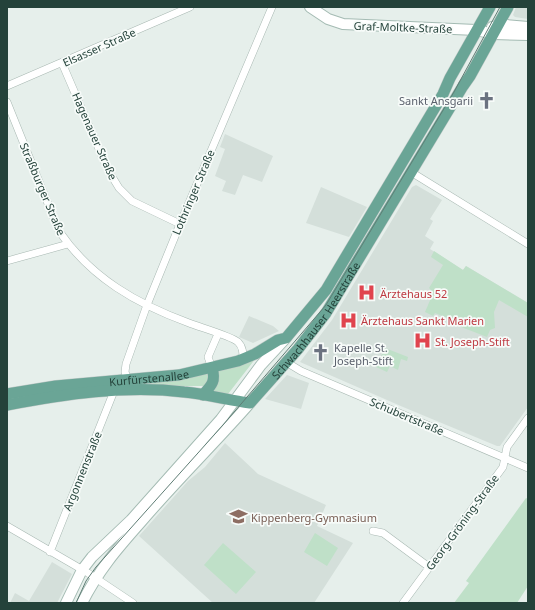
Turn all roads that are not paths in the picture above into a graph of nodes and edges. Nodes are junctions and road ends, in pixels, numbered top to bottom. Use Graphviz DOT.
graph roads {
  1 [pos="190,7"];
  2 [pos="272,7"];
  3 [pos="310,7"];
  4 [pos="490,7"];
  5 [pos="508,7"];
  6 [pos="528,27"];
  7 [pos="476,30"];
  8 [pos="496,30"];
  9 [pos="528,35"];
  10 [pos="62,63"];
  11 [pos="7,86"];
  12 [pos="7,102"];
  13 [pos="411,172"];
  14 [pos="180,224"];
  15 [pos="68,244"];
  16 [pos="528,244"];
  17 [pos="7,261"];
  18 [pos="147,305"];
  19 [pos="218,334"];
  20 [pos="286,338"];
  21 [pos="243,359"];
  22 [pos="286,362"];
  23 [pos="212,368"];
  24 [pos="128,380"];
  25 [pos="114,392"];
  26 [pos="7,394"];
  27 [pos="203,395"];
  28 [pos="234,400"];
  29 [pos="250,403"];
  30 [pos="7,405"];
  31 [pos="528,418"];
  32 [pos="504,457"];
  33 [pos="528,468"];
  34 [pos="7,526"];
  35 [pos="373,531"];
  36 [pos="50,552"];
  37 [pos="429,567"];
  38 [pos="89,574"];
  39 [pos="66,603"];
  40 [pos="82,603"];
  41 [pos="133,603"];
  42 [pos="403,603"];
  1 -- 10 [label="street, Elsasser Straße"];
  2 -- 14 [label="street, Lothringer Straße"];
  3 -- 7 [label="main road, Graf-Moltke-Straße"];
  4 -- 7 [label="main road, Schwachhauser Heerstraße"];
  5 -- 8 [label="main road, Schwachhauser Heerstraße"];
  6 -- 8 [label="main road"];
  7 -- 8 [label="main road, Graf-Moltke-Straße"];
  7 -- 20 [label="main road, Schwachhauser Heerstraße"];
  8 -- 9 [label="main road"];
  8 -- 13 [label="main road, Schwachhauser Heerstraße"];
  10 -- 11 [label="street, Elsasser Straße"];
  10 -- 14 [label="street, Hagenauer Straße"];
  12 -- 15 [label="street, Straßburger Straße"];
  13 -- 16 [label="street"];
  13 -- 22 [label="main road, Schwachhauser Heerstraße"];
  14 -- 18 [label="street, Lothringer Straße"];
  15 -- 17 [label="street"];
  15 -- 18 [label="street, Straßburger Straße"];
  18 -- 19 [label="street, Straßburger Straße"];
  18 -- 24 [label="street, Lothringer Straße"];
  19 -- 21 [label="street, Straßburger Straße"];
  19 -- 23 [label="street"];
  20 -- 21 [label="main road, Kurfürstenallee"];
  20 -- 28 [label="main road, Schwachhauser Heerstraße"];
  21 -- 23 [label="main road, Kurfürstenallee"];
  22 -- 29 [label="main road, Schwachhauser Heerstraße"];
  22 -- 32 [label="street, Schubertstraße"];
  23 -- 24 [label="main road, Kurfürstenallee"];
  23 -- 27 [label="main road"];
  24 -- 26 [label="main road, Kurfürstenallee"];
  25 -- 27 [label="main road, Kurfürstenallee"];
  25 -- 30 [label="main road, Kurfürstenallee"];
  25 -- 36 [label="street, Argonnenstraße"];
  27 -- 28 [label="main road, Kurfürstenallee"];
  28 -- 29 [label="main road, Kurfürstenallee"];
  28 -- 38 [label="main road, Schwachhauser Heerstraße"];
  29 -- 38 [label="main road, Schwachhauser Heerstraße"];
  31 -- 32 [label="street, Georg-Gröning-Straße"];
  32 -- 33 [label="street, Schubertstraße"];
  32 -- 37 [label="street, Georg-Gröning-Straße"];
  34 -- 36 [label="street"];
  35 -- 37 [label="street"];
  36 -- 38 [label="street"];
  37 -- 42 [label="street, Georg-Gröning-Straße"];
  38 -- 39 [label="main road, Schwachhauser Heerstraße"];
  38 -- 40 [label="main road, Schwachhauser Heerstraße"];
  38 -- 41 [label="street"];
}
